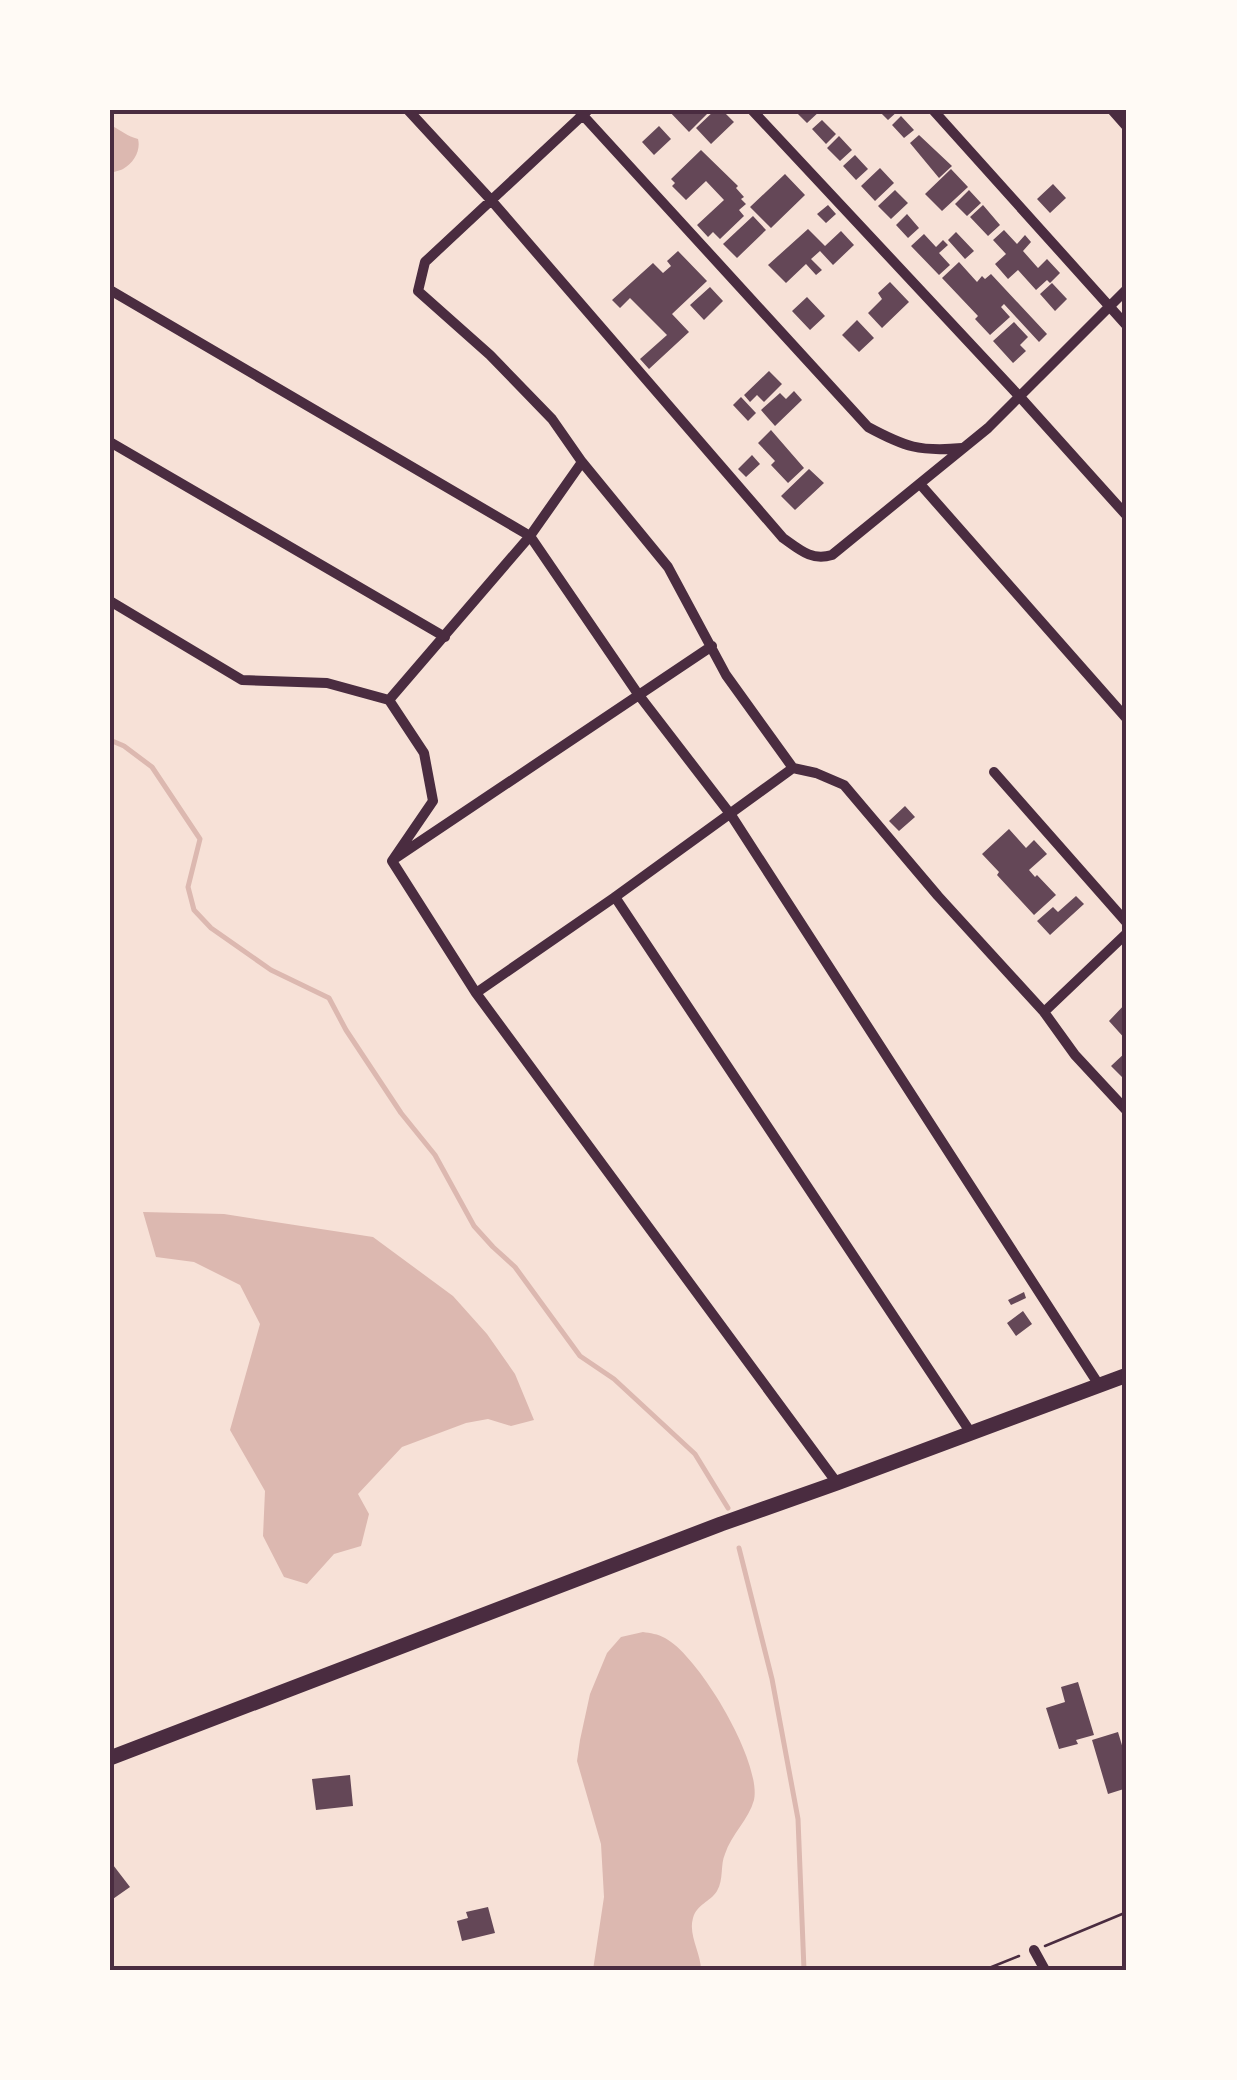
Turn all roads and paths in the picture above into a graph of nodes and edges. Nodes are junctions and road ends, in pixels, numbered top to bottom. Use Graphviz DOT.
graph roads {
  1 [pos="408,110"];
  2 [pos="752,110"];
  3 [pos="933,110"];
  4 [pos="1112,110"];
  5 [pos="583,112"];
  6 [pos="1127,127"];
  7 [pos="491,200"];
  8 [pos="1127,289"];
  9 [pos="110,290"];
  10 [pos="1109,306"];
  11 [pos="1127,326"];
  12 [pos="1020,397"];
  13 [pos="110,442"];
  14 [pos="963,448"];
  15 [pos="582,462"];
  16 [pos="920,484"];
  17 [pos="1127,516"];
  18 [pos="530,536"];
  19 [pos="110,602"];
  20 [pos="445,637"];
  21 [pos="712,646"];
  22 [pos="638,694"];
  23 [pos="389,700"];
  24 [pos="1127,719"];
  25 [pos="793,768"];
  26 [pos="994,772"];
  27 [pos="731,815"];
  28 [pos="392,861"];
  29 [pos="615,897"];
  30 [pos="1127,923"];
  31 [pos="1127,932"];
  32 [pos="476,994"];
  33 [pos="1044,1012"];
  34 [pos="1127,1110"];
  35 [pos="1127,1374"];
  36 [pos="1099,1385"];
  37 [pos="971,1433"];
  38 [pos="837,1483"];
  39 [pos="110,1758"];
  40 [pos="1127,1912"];
  41 [pos="1034,1950"];
  42 [pos="984,1970"];
  43 [pos="1045,1970"];
  1 -- 7 [label="street"];
  2 -- 12 [label="street"];
  3 -- 10 [label="street"];
  4 -- 6 [label="street"];
  5 -- 7 [label="street"];
  5 -- 14 [label="street"];
  7 -- 15 [label="street"];
  7 -- 16 [label="street"];
  8 -- 10 [label="street"];
  9 -- 18 [label="street"];
  10 -- 11 [label="street"];
  10 -- 12 [label="street"];
  12 -- 14 [label="street"];
  12 -- 17 [label="street"];
  13 -- 20 [label="street"];
  14 -- 16 [label="street"];
  15 -- 18 [label="street"];
  15 -- 21 [label="street"];
  16 -- 24 [label="street"];
  18 -- 20 [label="street"];
  18 -- 22 [label="street"];
  19 -- 23 [label="street"];
  20 -- 23 [label="street"];
  21 -- 22 [label="street"];
  21 -- 25 [label="street"];
  22 -- 27 [label="street"];
  22 -- 28 [label="street"];
  23 -- 28 [label="street"];
  25 -- 27 [label="street"];
  25 -- 33 [label="street"];
  26 -- 30 [label="street"];
  27 -- 29 [label="street"];
  27 -- 36 [label="street"];
  28 -- 32 [label="street"];
  29 -- 32 [label="street"];
  29 -- 37 [label="street"];
  31 -- 33 [label="street"];
  32 -- 38 [label="street"];
  33 -- 34 [label="street"];
  35 -- 36 [label="main road"];
  36 -- 37 [label="main road"];
  37 -- 38 [label="main road"];
  38 -- 39 [label="main road"];
  40 -- 41 [label="path"];
  41 -- 42 [label="path"];
  41 -- 43 [label="street"];
}
